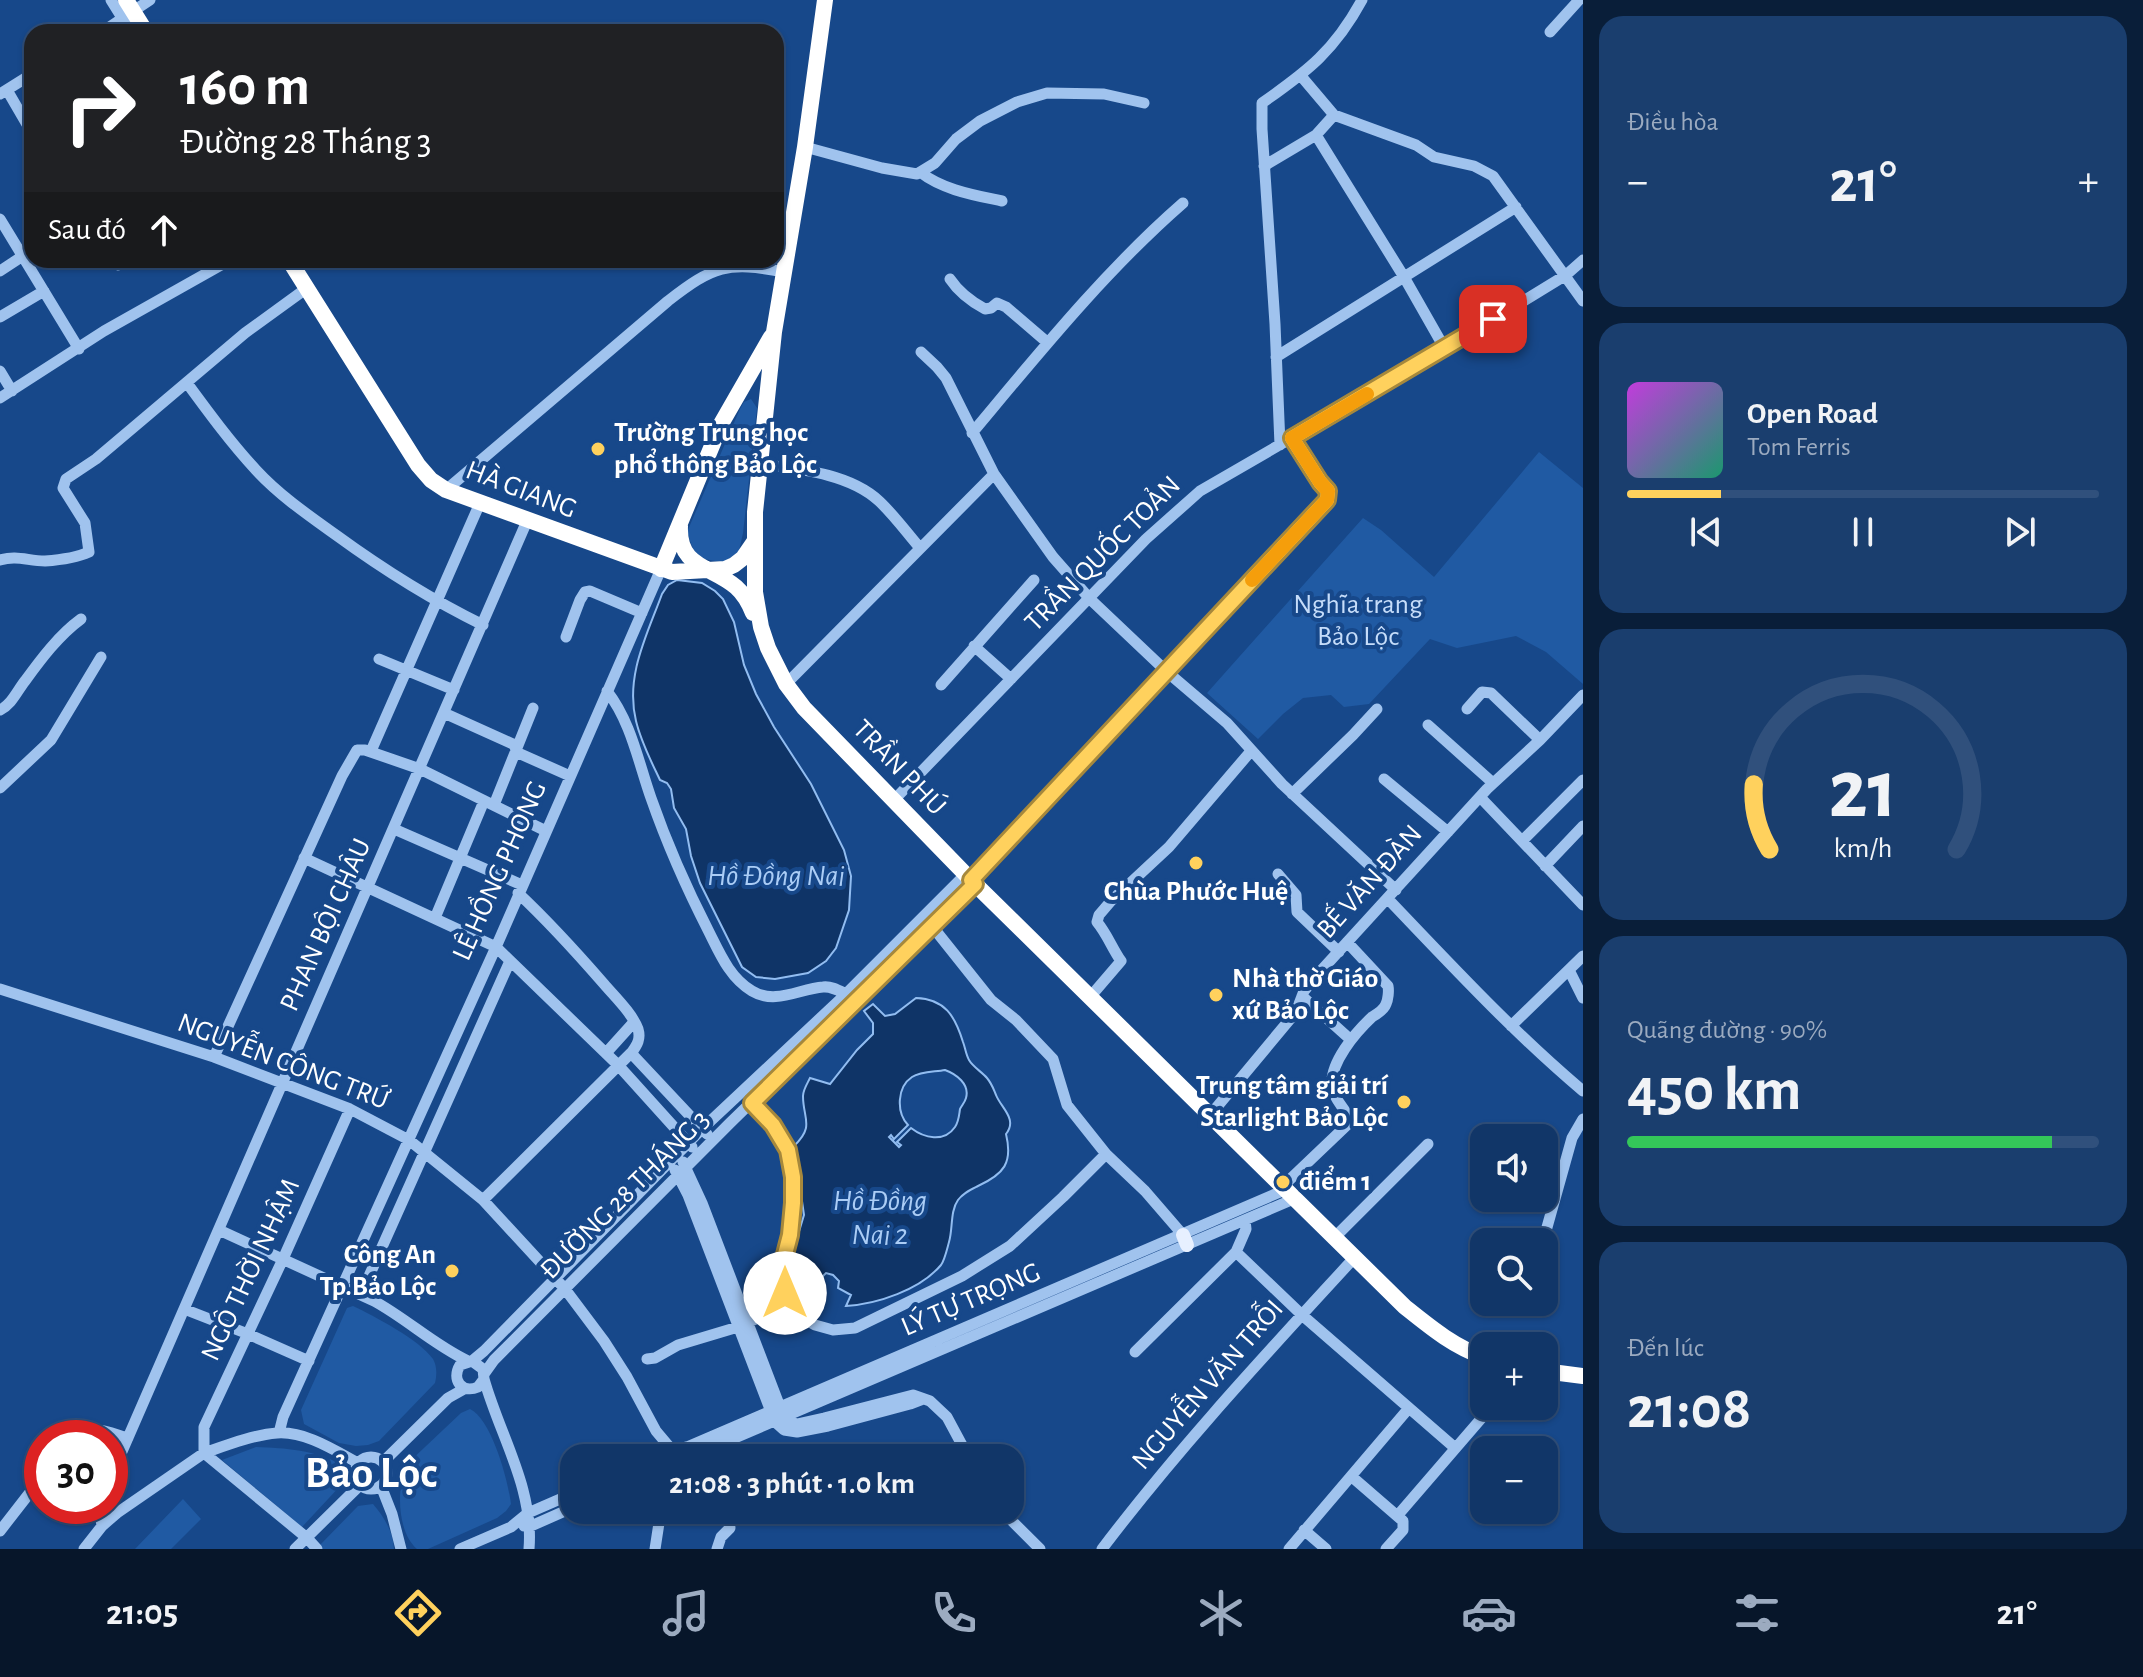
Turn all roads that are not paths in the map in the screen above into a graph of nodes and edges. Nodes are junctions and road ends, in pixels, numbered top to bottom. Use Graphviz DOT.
graph roads {
  1 [pos="111,0"];
  2 [pos="150,0"];
  3 [pos="825,0"];
  4 [pos="1362,0"];
  5 [pos="1579,0"];
  6 [pos="128,10"];
  7 [pos="111,24"];
  8 [pos="1550,32"];
  9 [pos="1301,76"];
  10 [pos="24,79"];
  11 [pos="3,92"];
  12 [pos="1144,103"];
  13 [pos="1334,115"];
  14 [pos="24,122"];
  15 [pos="1316,135"];
  16 [pos="805,147"];
  17 [pos="1264,166"];
  18 [pos="920,172"];
  19 [pos="1002,201"];
  20 [pos="1183,203"];
  21 [pos="1516,207"];
  22 [pos="0,219"];
  23 [pos="24,248"];
  24 [pos="24,256"];
  25 [pos="1583,260"];
  26 [pos="34,268"];
  27 [pos="216,268"];
  28 [pos="298,268"];
  29 [pos="721,268"];
  30 [pos="764,268"];
  31 [pos="0,271"];
  32 [pos="784,272"];
  33 [pos="1566,275"];
  34 [pos="1404,277"];
  35 [pos="950,279"];
  36 [pos="307,288"];
  37 [pos="44,291"];
  38 [pos="1583,301"];
  39 [pos="0,317"];
  40 [pos="774,332"];
  41 [pos="1048,343"];
  42 [pos="79,349"];
  43 [pos="1445,349"];
  44 [pos="921,352"];
  45 [pos="1276,357"];
  46 [pos="0,371"];
  47 [pos="187,383"];
  48 [pos="12,391"];
  49 [pos="738,396"];
  50 [pos="0,398"];
  51 [pos="766,407"];
  52 [pos="972,433"];
  53 [pos="1292,438"];
  54 [pos="1280,445"];
  55 [pos="760,464"];
  56 [pos="994,474"];
  57 [pos="446,490"];
  58 [pos="480,503"];
  59 [pos="527,521"];
  60 [pos="680,525"];
  61 [pos="755,540"];
  62 [pos="920,548"];
  63 [pos="0,560"];
  64 [pos="661,569"];
  65 [pos="708,571"];
  66 [pos="1034,580"];
  67 [pos="1090,599"];
  68 [pos="435,601"];
  69 [pos="642,613"];
  70 [pos="81,619"];
  71 [pos="483,625"];
  72 [pos="761,627"];
  73 [pos="566,637"];
  74 [pos="974,646"];
  75 [pos="101,657"];
  76 [pos="379,659"];
  77 [pos="406,669"];
  78 [pos="1166,671"];
  79 [pos="1011,679"];
  80 [pos="786,684"];
  81 [pos="941,685"];
  82 [pos="454,690"];
  83 [pos="607,691"];
  84 [pos="1583,695"];
  85 [pos="533,708"];
  86 [pos="1377,709"];
  87 [pos="1467,709"];
  88 [pos="0,710"];
  89 [pos="444,713"];
  90 [pos="1428,725"];
  91 [pos="1540,740"];
  92 [pos="371,751"];
  93 [pos="1251,751"];
  94 [pos="516,752"];
  95 [pos="420,769"];
  96 [pos="570,776"];
  97 [pos="1384,779"];
  98 [pos="1583,780"];
  99 [pos="1493,783"];
  100 [pos="0,788"];
  101 [pos="1292,794"];
  102 [pos="1480,797"];
  103 [pos="894,800"];
  104 [pos="489,803"];
  105 [pos="1583,826"];
  106 [pos="394,829"];
  107 [pos="546,831"];
  108 [pos="1448,832"];
  109 [pos="1522,841"];
  110 [pos="304,858"];
  111 [pos="461,858"];
  112 [pos="1545,866"];
  113 [pos="1278,874"];
  114 [pos="971,879"];
  115 [pos="368,888"];
  116 [pos="520,889"];
  117 [pos="1392,895"];
  118 [pos="1583,905"];
  119 [pos="435,918"];
  120 [pos="932,926"];
  121 [pos="496,947"];
  122 [pos="1343,947"];
  123 [pos="1583,956"];
  124 [pos="510,961"];
  125 [pos="1569,970"];
  126 [pos="0,989"];
  127 [pos="846,994"];
  128 [pos="1091,996"];
  129 [pos="1302,996"];
  130 [pos="1583,998"];
  131 [pos="634,1022"];
  132 [pos="1511,1026"];
  133 [pos="1351,1040"];
  134 [pos="606,1053"];
  135 [pos="631,1053"];
  136 [pos="214,1057"];
  137 [pos="774,1063"];
  138 [pos="618,1065"];
  139 [pos="784,1073"];
  140 [pos="283,1083"];
  141 [pos="1583,1091"];
  142 [pos="752,1103"];
  143 [pos="350,1109"];
  144 [pos="1211,1114"];
  145 [pos="1583,1119"];
  146 [pos="702,1129"];
  147 [pos="409,1140"];
  148 [pos="713,1141"];
  149 [pos="689,1144"];
  150 [pos="1428,1144"];
  151 [pos="424,1153"];
  152 [pos="1106,1154"];
  153 [pos="699,1155"];
  154 [pos="674,1160"];
  155 [pos="683,1171"];
  156 [pos="1289,1191"];
  157 [pos="483,1200"];
  158 [pos="1245,1220"];
  159 [pos="1547,1228"];
  160 [pos="219,1230"];
  161 [pos="1335,1237"];
  162 [pos="1185,1240"];
  163 [pos="1236,1252"];
  164 [pos="1355,1257"];
  165 [pos="283,1259"];
  166 [pos="556,1279"];
  167 [pos="343,1285"];
  168 [pos="565,1289"];
  169 [pos="361,1294"];
  170 [pos="184,1309"];
  171 [pos="789,1310"];
  172 [pos="1302,1315"];
  173 [pos="742,1324"];
  174 [pos="248,1334"];
  175 [pos="445,1350"];
  176 [pos="1470,1351"];
  177 [pos="1135,1352"];
  178 [pos="647,1359"];
  179 [pos="309,1361"];
  180 [pos="470,1361"];
  181 [pos="1558,1373"];
  182 [pos="1583,1376"];
  183 [pos="484,1377"];
  184 [pos="461,1384"];
  185 [pos="491,1406"];
  186 [pos="1409,1408"];
  187 [pos="777,1414"];
  188 [pos="1479,1420"];
  189 [pos="656,1431"];
  190 [pos="279,1433"];
  191 [pos="128,1438"];
  192 [pos="654,1444"];
  193 [pos="667,1444"];
  194 [pos="695,1444"];
  195 [pos="728,1444"];
  196 [pos="961,1444"];
  197 [pos="1454,1447"];
  198 [pos="204,1453"];
  199 [pos="383,1462"];
  200 [pos="358,1463"];
  201 [pos="1351,1476"];
  202 [pos="360,1485"];
  203 [pos="381,1486"];
  204 [pos="560,1499"];
  205 [pos="24,1500"];
  206 [pos="528,1513"];
  207 [pos="560,1513"];
  208 [pos="1398,1515"];
  209 [pos="659,1524"];
  210 [pos="730,1524"];
  211 [pos="1015,1524"];
  212 [pos="102,1526"];
  213 [pos="531,1526"];
  214 [pos="511,1527"];
  215 [pos="1304,1530"];
  216 [pos="0,1531"];
  217 [pos="307,1538"];
  218 [pos="84,1549"];
  219 [pos="295,1549"];
  220 [pos="317,1549"];
  221 [pos="401,1549"];
  222 [pos="460,1549"];
  223 [pos="529,1549"];
  224 [pos="655,1549"];
  225 [pos="717,1549"];
  226 [pos="1040,1549"];
  227 [pos="1102,1549"];
  228 [pos="1289,1549"];
  229 [pos="1326,1549"];
  230 [pos="1386,1549"];
  1 -- 6 [label="street"];
  2 -- 6 [label="street"];
  3 -- 16 [label="highway, TRẦN PHÚ"];
  4 -- 9 [label="street"];
  5 -- 8 [label="street"];
  6 -- 7 [label="street"];
  9 -- 13 [label="street"];
  9 -- 17 [label="street"];
  10 -- 11 [label="street"];
  11 -- 14 [label="street"];
  12 -- 18 [label="street"];
  13 -- 15 [label="street"];
  13 -- 21 [label="street"];
  15 -- 17 [label="street"];
  15 -- 34 [label="street"];
  16 -- 18 [label="street"];
  16 -- 32 [label="highway, TRẦN PHÚ"];
  17 -- 45 [label="street"];
  18 -- 19 [label="street"];
  20 -- 41 [label="street"];
  21 -- 33 [label="street"];
  21 -- 34 [label="street"];
  22 -- 23 [label="street"];
  24 -- 31 [label="street"];
  25 -- 33 [label="street, TRẦN QUỐC TOẢN"];
  26 -- 37 [label="street"];
  27 -- 42 [label="street"];
  28 -- 36 [label="highway, HÀ GIANG"];
  29 -- 57 [label="street"];
  30 -- 32 [label="street"];
  32 -- 40 [label="highway, TRẦN PHÚ"];
  33 -- 38 [label="street"];
  33 -- 43 [label="street, TRẦN QUỐC TOẢN"];
  34 -- 43 [label="street"];
  34 -- 45 [label="street"];
  35 -- 41 [label="street"];
  36 -- 47 [label="street"];
  36 -- 57 [label="highway, HÀ GIANG"];
  37 -- 39 [label="street"];
  37 -- 42 [label="street"];
  40 -- 49 [label="highway, LÊ HỒNG PHONG"];
  40 -- 51 [label="highway, TRẦN PHÚ"];
  41 -- 52 [label="street"];
  42 -- 48 [label="street"];
  43 -- 53 [label="street, TRẦN QUỐC TOẢN"];
  44 -- 52 [label="street"];
  45 -- 54 [label="street"];
  46 -- 48 [label="street"];
  47 -- 63 [label="street"];
  47 -- 68 [label="street"];
  48 -- 50 [label="street"];
  49 -- 51 [label="highway"];
  49 -- 60 [label="highway, LÊ HỒNG PHONG"];
  51 -- 55 [label="highway, TRẦN PHÚ"];
  52 -- 56 [label="street"];
  53 -- 54 [label="street, TRẦN QUỐC TOẢN"];
  53 -- 78 [label="street"];
  54 -- 67 [label="street, TRẦN QUỐC TOẢN"];
  55 -- 61 [label="highway, TRẦN PHÚ"];
  55 -- 62 [label="street"];
  56 -- 62 [label="street"];
  56 -- 67 [label="street"];
  57 -- 58 [label="highway, HÀ GIANG"];
  58 -- 59 [label="highway, HÀ GIANG"];
  58 -- 68 [label="street"];
  59 -- 64 [label="highway, HÀ GIANG"];
  59 -- 71 [label="street, PHAN BỘI CHÂU"];
  60 -- 64 [label="highway, LÊ HỒNG PHONG"];
  60 -- 65 [label="highway"];
  61 -- 65 [label="highway, HÀ GIANG"];
  61 -- 72 [label="highway, TRẦN PHÚ"];
  62 -- 80 [label="street"];
  64 -- 65 [label="highway, HÀ GIANG"];
  64 -- 69 [label="street, LÊ HỒNG PHONG"];
  65 -- 72 [label="highway"];
  66 -- 74 [label="street"];
  67 -- 78 [label="street"];
  67 -- 79 [label="street, TRẦN QUỐC TOẢN"];
  68 -- 71 [label="street"];
  68 -- 77 [label="street"];
  69 -- 73 [label="street"];
  69 -- 83 [label="street, LÊ HỒNG PHONG"];
  70 -- 88 [label="street"];
  71 -- 82 [label="street, PHAN BỘI CHÂU"];
  72 -- 80 [label="highway, TRẦN PHÚ"];
  74 -- 79 [label="street"];
  74 -- 81 [label="street"];
  75 -- 100 [label="street"];
  76 -- 77 [label="street"];
  77 -- 82 [label="street"];
  77 -- 92 [label="street"];
  78 -- 93 [label="street"];
  78 -- 114 [label="street"];
  79 -- 103 [label="street, TRẦN QUỐC TOẢN"];
  80 -- 103 [label="highway, TRẦN PHÚ"];
  82 -- 89 [label="street, PHAN BỘI CHÂU"];
  83 -- 96 [label="street, LÊ HỒNG PHONG"];
  83 -- 127 [label="street"];
  84 -- 91 [label="street, BẾ VĂN ĐÀN"];
  85 -- 94 [label="street"];
  86 -- 101 [label="street"];
  87 -- 91 [label="street"];
  89 -- 94 [label="street"];
  89 -- 95 [label="street, PHAN BỘI CHÂU"];
  90 -- 99 [label="street"];
  91 -- 99 [label="street, BẾ VĂN ĐÀN"];
  92 -- 95 [label="street"];
  92 -- 110 [label="street"];
  93 -- 101 [label="street"];
  93 -- 128 [label="street"];
  94 -- 96 [label="street"];
  94 -- 104 [label="street"];
  95 -- 104 [label="street"];
  95 -- 106 [label="street, PHAN BỘI CHÂU"];
  96 -- 107 [label="street, LÊ HỒNG PHONG"];
  97 -- 108 [label="street"];
  98 -- 109 [label="street"];
  99 -- 102 [label="street, BẾ VĂN ĐÀN"];
  101 -- 117 [label="street"];
  102 -- 108 [label="street, BẾ VĂN ĐÀN"];
  102 -- 109 [label="street"];
  103 -- 114 [label="highway, TRẦN PHÚ"];
  104 -- 107 [label="street"];
  104 -- 111 [label="street"];
  105 -- 112 [label="street"];
  106 -- 111 [label="street"];
  106 -- 115 [label="street, PHAN BỘI CHÂU"];
  107 -- 116 [label="street, LÊ HỒNG PHONG"];
  108 -- 117 [label="street, BẾ VĂN ĐÀN"];
  109 -- 112 [label="street"];
  110 -- 115 [label="street"];
  110 -- 136 [label="street"];
  111 -- 116 [label="street"];
  111 -- 119 [label="street"];
  112 -- 118 [label="street"];
  113 -- 122 [label="street"];
  114 -- 120 [label="street, ĐƯỜNG 28 THÁNG 3"];
  114 -- 127 [label="street, ĐƯỜNG 28 THÁNG 3"];
  114 -- 128 [label="highway, TRẦN PHÚ"];
  115 -- 119 [label="street"];
  115 -- 140 [label="street, PHAN BỘI CHÂU"];
  116 -- 121 [label="street, LÊ HỒNG PHONG"];
  116 -- 131 [label="street"];
  117 -- 122 [label="street, BẾ VĂN ĐÀN"];
  117 -- 132 [label="street"];
  119 -- 121 [label="street"];
  120 -- 139 [label="street, ĐƯỜNG 28 THÁNG 3"];
  120 -- 152 [label="street"];
  121 -- 124 [label="street"];
  121 -- 147 [label="street, LÊ HỒNG PHONG"];
  122 -- 129 [label="street, BẾ VĂN ĐÀN"];
  122 -- 133 [label="street"];
  123 -- 125 [label="street"];
  124 -- 134 [label="street"];
  124 -- 151 [label="street, LÊ HỒNG PHONG"];
  125 -- 130 [label="street"];
  125 -- 132 [label="street"];
  126 -- 136 [label="street, NGUYỄN CÔNG TRỨ"];
  127 -- 137 [label="street, ĐƯỜNG 28 THÁNG 3"];
  128 -- 144 [label="highway, TRẦN PHÚ"];
  129 -- 133 [label="street"];
  129 -- 144 [label="street, BẾ VĂN ĐÀN"];
  131 -- 134 [label="street"];
  131 -- 135 [label="street"];
  132 -- 141 [label="street"];
  133 -- 156 [label="street"];
  134 -- 138 [label="street"];
  135 -- 138 [label="street"];
  135 -- 146 [label="street"];
  136 -- 140 [label="street, NGUYỄN CÔNG TRỨ"];
  137 -- 139 [label="street"];
  137 -- 146 [label="street, ĐƯỜNG 28 THÁNG 3"];
  138 -- 149 [label="street"];
  138 -- 157 [label="street"];
  139 -- 142 [label="street, ĐƯỜNG 28 THÁNG 3"];
  140 -- 143 [label="street, NGUYỄN CÔNG TRỨ"];
  140 -- 160 [label="street, PHAN BỘI CHÂU"];
  142 -- 148 [label="street, ĐƯỜNG 28 THÁNG 3"];
  142 -- 171 [label="street"];
  143 -- 147 [label="street, NGUYỄN CÔNG TRỨ"];
  143 -- 165 [label="street, NGÔ THỜI NHẬM"];
  144 -- 156 [label="highway, TRẦN PHÚ"];
  145 -- 159 [label="street"];
  146 -- 148 [label="street"];
  146 -- 149 [label="street, ĐƯỜNG 28 THÁNG 3"];
  147 -- 151 [label="street, NGUYỄN CÔNG TRỨ"];
  147 -- 167 [label="street, LÊ HỒNG PHONG"];
  148 -- 153 [label="street, ĐƯỜNG 28 THÁNG 3"];
  149 -- 153 [label="street"];
  149 -- 154 [label="street, ĐƯỜNG 28 THÁNG 3"];
  150 -- 161 [label="street"];
  151 -- 157 [label="street, NGUYỄN CÔNG TRỨ"];
  151 -- 169 [label="street, LÊ HỒNG PHONG"];
  152 -- 162 [label="street"];
  152 -- 171 [label="street"];
  153 -- 155 [label="street, ĐƯỜNG 28 THÁNG 3"];
  154 -- 155 [label="street"];
  154 -- 166 [label="street, ĐƯỜNG 28 THÁNG 3"];
  155 -- 168 [label="street, ĐƯỜNG 28 THÁNG 3"];
  155 -- 173 [label="street"];
  156 -- 158 [label="street, LÝ TỰ TRỌNG"];
  156 -- 161 [label="highway, TRẦN PHÚ"];
  156 -- 162 [label="street, LÝ TỰ TRỌNG"];
  157 -- 166 [label="street, NGUYỄN CÔNG TRỨ"];
  158 -- 162 [label="street, LÝ TỰ TRỌNG"];
  158 -- 163 [label="street"];
  160 -- 165 [label="street"];
  160 -- 170 [label="street, PHAN BỘI CHÂU"];
  161 -- 164 [label="highway, TRẦN PHÚ"];
  162 -- 187 [label="street, LÝ TỰ TRỌNG"];
  163 -- 172 [label="street"];
  163 -- 177 [label="street"];
  164 -- 172 [label="street, NGUYỄN VĂN TRỖI"];
  164 -- 176 [label="highway, TRẦN PHÚ"];
  165 -- 167 [label="street"];
  165 -- 174 [label="street, NGÔ THỜI NHẬM"];
  166 -- 168 [label="street, NGUYỄN CÔNG TRỨ"];
  166 -- 180 [label="street, ĐƯỜNG 28 THÁNG 3"];
  167 -- 169 [label="street"];
  167 -- 179 [label="street, LÊ HỒNG PHONG"];
  168 -- 183 [label="street, ĐƯỜNG 28 THÁNG 3"];
  168 -- 189 [label="street, NGUYỄN CÔNG TRỨ"];
  169 -- 175 [label="street"];
  170 -- 174 [label="street"];
  170 -- 191 [label="street, PHAN BỘI CHÂU"];
  171 -- 173 [label="street"];
  172 -- 186 [label="street"];
  172 -- 227 [label="street, NGUYỄN VĂN TRỖI"];
  173 -- 178 [label="street"];
  173 -- 187 [label="street"];
  174 -- 179 [label="street"];
  174 -- 198 [label="street, NGÔ THỜI NHẬM"];
  175 -- 180 [label="street"];
  175 -- 184 [label="street"];
  179 -- 190 [label="street, LÊ HỒNG PHONG"];
  180 -- 183 [label="street"];
  180 -- 184 [label="street"];
  181 -- 182 [label="highway"];
  183 -- 184 [label="street"];
  183 -- 185 [label="street"];
  184 -- 185 [label="street"];
  184 -- 199 [label="street"];
  185 -- 206 [label="street"];
  186 -- 197 [label="street"];
  186 -- 201 [label="street"];
  187 -- 194 [label="street, LÝ TỰ TRỌNG"];
  187 -- 195 [label="street, LÝ TỰ TRỌNG"];
  187 -- 196 [label="street"];
  188 -- 197 [label="street"];
  189 -- 192 [label="street"];
  189 -- 193 [label="street, NGUYỄN CÔNG TRỨ"];
  190 -- 198 [label="street"];
  190 -- 200 [label="street"];
  197 -- 208 [label="street"];
  198 -- 212 [label="street"];
  198 -- 217 [label="street"];
  199 -- 200 [label="street"];
  199 -- 203 [label="street"];
  200 -- 202 [label="street"];
  201 -- 208 [label="street"];
  201 -- 215 [label="street"];
  202 -- 203 [label="street"];
  202 -- 217 [label="street"];
  203 -- 221 [label="street"];
  204 -- 206 [label="street"];
  205 -- 216 [label="street"];
  206 -- 213 [label="street"];
  206 -- 214 [label="street"];
  207 -- 213 [label="street"];
  208 -- 230 [label="street"];
  209 -- 224 [label="street"];
  210 -- 225 [label="street"];
  211 -- 226 [label="street"];
  212 -- 218 [label="street"];
  213 -- 214 [label="street"];
  213 -- 223 [label="street"];
  214 -- 222 [label="street"];
  215 -- 228 [label="street"];
  215 -- 229 [label="street"];
  217 -- 219 [label="street"];
  217 -- 220 [label="street"];
}
